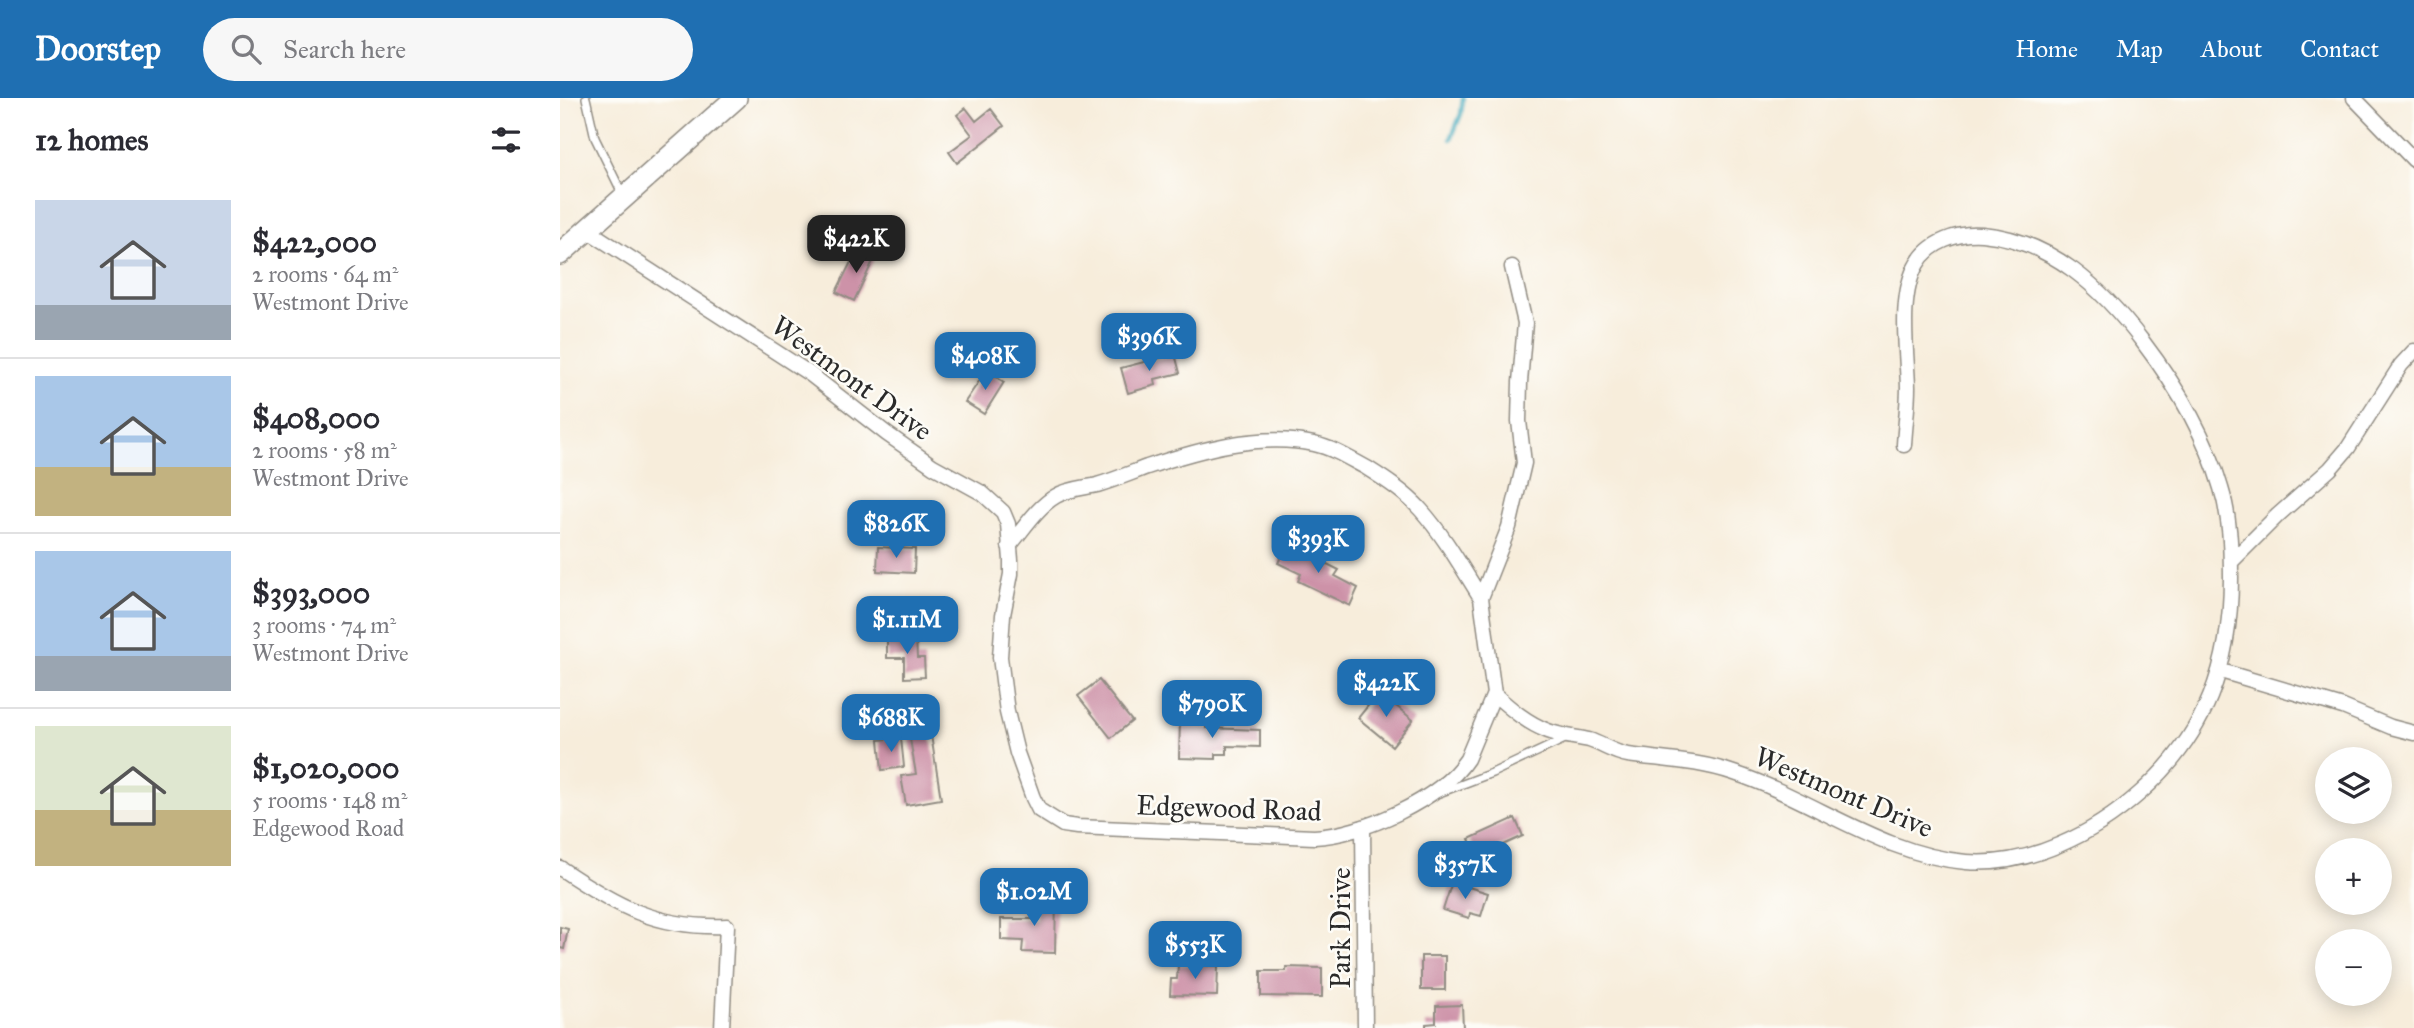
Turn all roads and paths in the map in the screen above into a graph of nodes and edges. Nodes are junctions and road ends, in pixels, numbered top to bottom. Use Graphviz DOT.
graph roads {
  1 [pos="586,98"];
  2 [pos="736,98"];
  3 [pos="2354,98"];
  4 [pos="2414,160"];
  5 [pos="624,197"];
  6 [pos="587,230"];
  7 [pos="560,254"];
  8 [pos="1512,267"];
  9 [pos="2414,351"];
  10 [pos="1904,445"];
  11 [pos="1009,546"];
  12 [pos="2231,562"];
  13 [pos="1481,598"];
  14 [pos="2221,671"];
  15 [pos="1494,694"];
  16 [pos="2414,733"];
  17 [pos="1570,736"];
  18 [pos="1426,797"];
  19 [pos="1032,798"];
  20 [pos="1363,827"];
  21 [pos="560,868"];
  22 [pos="722,1028"];
  23 [pos="1365,1028"];
  1 -- 5 [label="lane"];
  2 -- 5 [label="main road"];
  3 -- 4 [label="street"];
  5 -- 6 [label="main road"];
  6 -- 7 [label="main road"];
  6 -- 11 [label="street, Westmont Drive"];
  8 -- 13 [label="street"];
  9 -- 12 [label="street"];
  10 -- 12 [label="street, Westmont Drive"];
  11 -- 13 [label="street"];
  11 -- 19 [label="street, Westmont Drive"];
  12 -- 14 [label="street, Westmont Drive"];
  13 -- 15 [label="street"];
  14 -- 16 [label="street"];
  14 -- 17 [label="street, Westmont Drive"];
  15 -- 17 [label="street, Westmont Drive"];
  15 -- 18 [label="street, Edgewood Road"];
  17 -- 18 [label="lane"];
  18 -- 20 [label="street, Edgewood Road"];
  19 -- 20 [label="street, Edgewood Road"];
  20 -- 23 [label="street, Park Drive"];
  21 -- 22 [label="street"];
}
